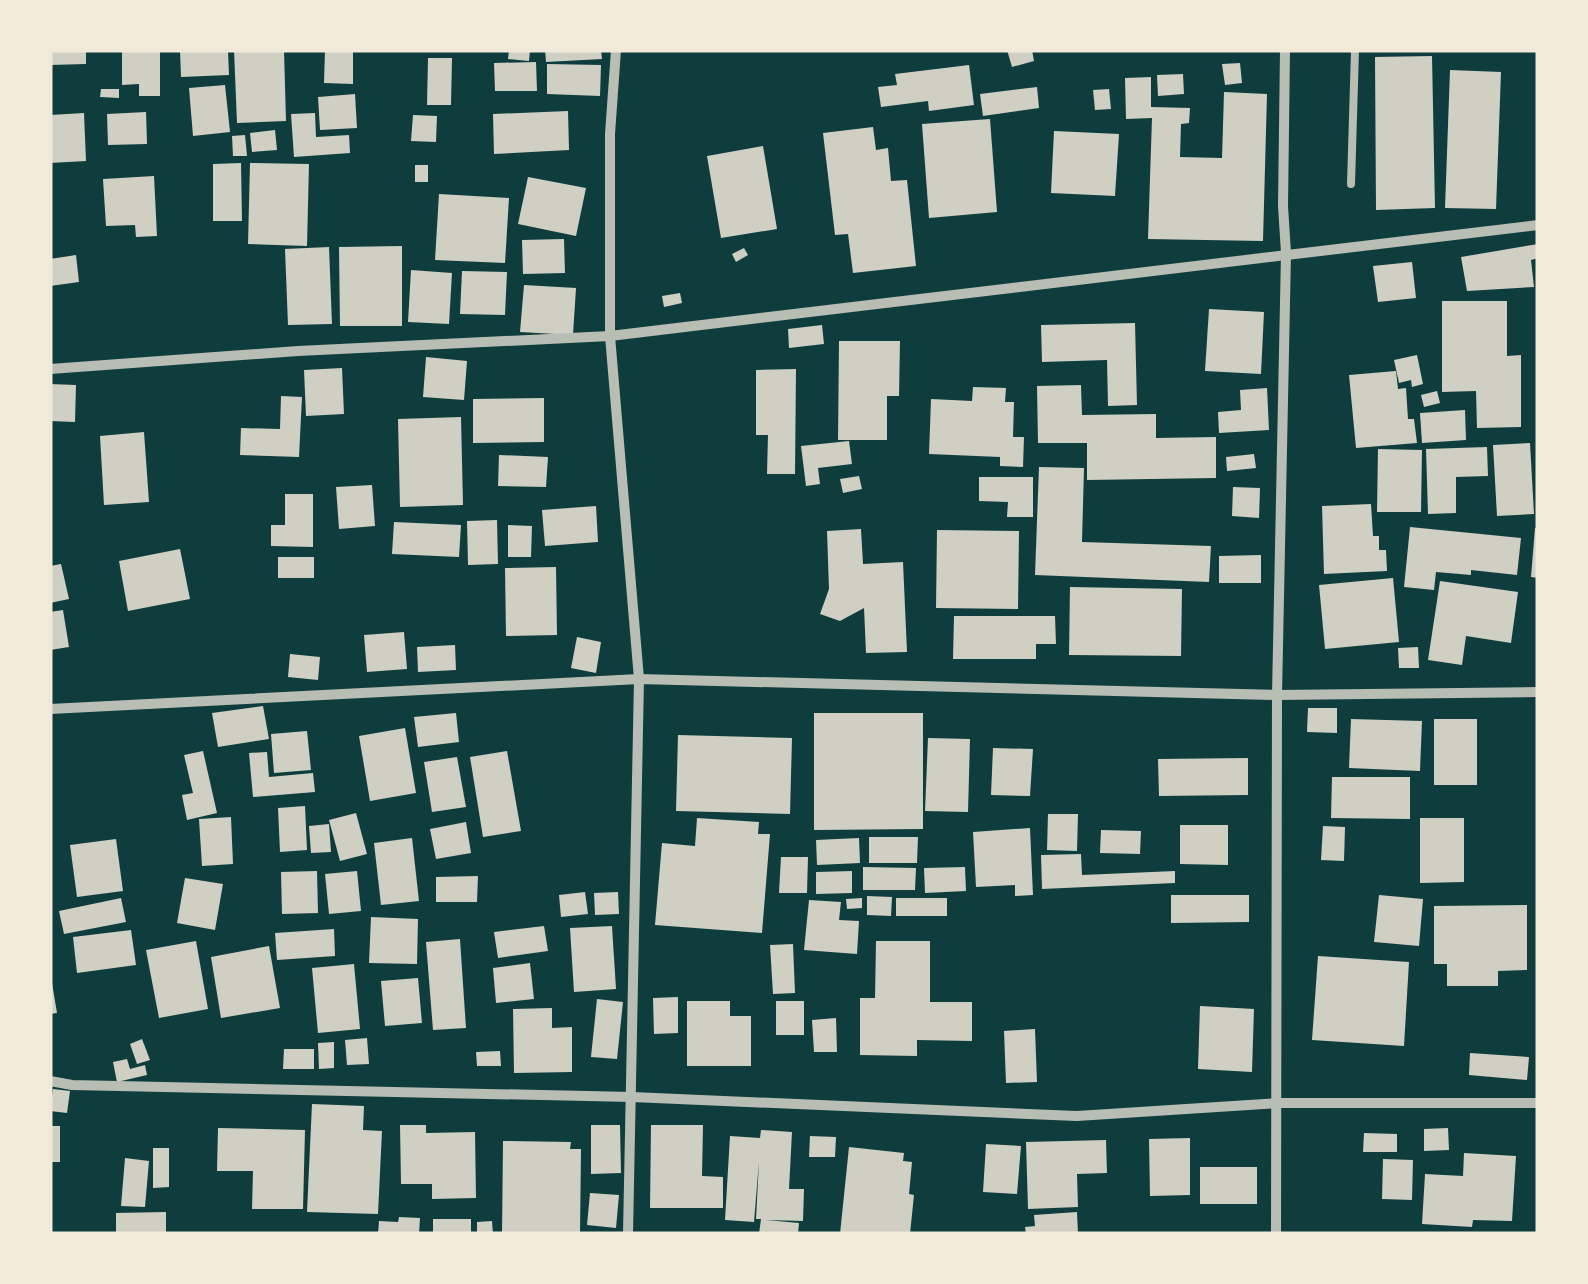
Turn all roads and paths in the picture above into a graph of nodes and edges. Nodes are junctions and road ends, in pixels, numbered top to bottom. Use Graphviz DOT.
graph roads {
  1 [pos="616,50"];
  2 [pos="1285,50"];
  3 [pos="1355,50"];
  4 [pos="1351,184"];
  5 [pos="1538,224"];
  6 [pos="1286,254"];
  7 [pos="610,336"];
  8 [pos="50,369"];
  9 [pos="640,678"];
  10 [pos="1538,692"];
  11 [pos="1277,694"];
  12 [pos="50,708"];
  13 [pos="50,1082"];
  14 [pos="632,1097"];
  15 [pos="1278,1103"];
  16 [pos="1538,1103"];
  17 [pos="628,1234"];
  18 [pos="1276,1234"];
  1 -- 7 [label="street"];
  2 -- 6 [label="street"];
  3 -- 4 [label="lane"];
  5 -- 6 [label="street"];
  6 -- 7 [label="street"];
  6 -- 11 [label="street"];
  7 -- 8 [label="street"];
  7 -- 9 [label="street"];
  9 -- 11 [label="street"];
  9 -- 12 [label="street"];
  9 -- 14 [label="street"];
  10 -- 11 [label="street"];
  11 -- 15 [label="street"];
  13 -- 14 [label="street"];
  14 -- 15 [label="street"];
  14 -- 17 [label="street"];
  15 -- 16 [label="street"];
  15 -- 18 [label="street"];
}
